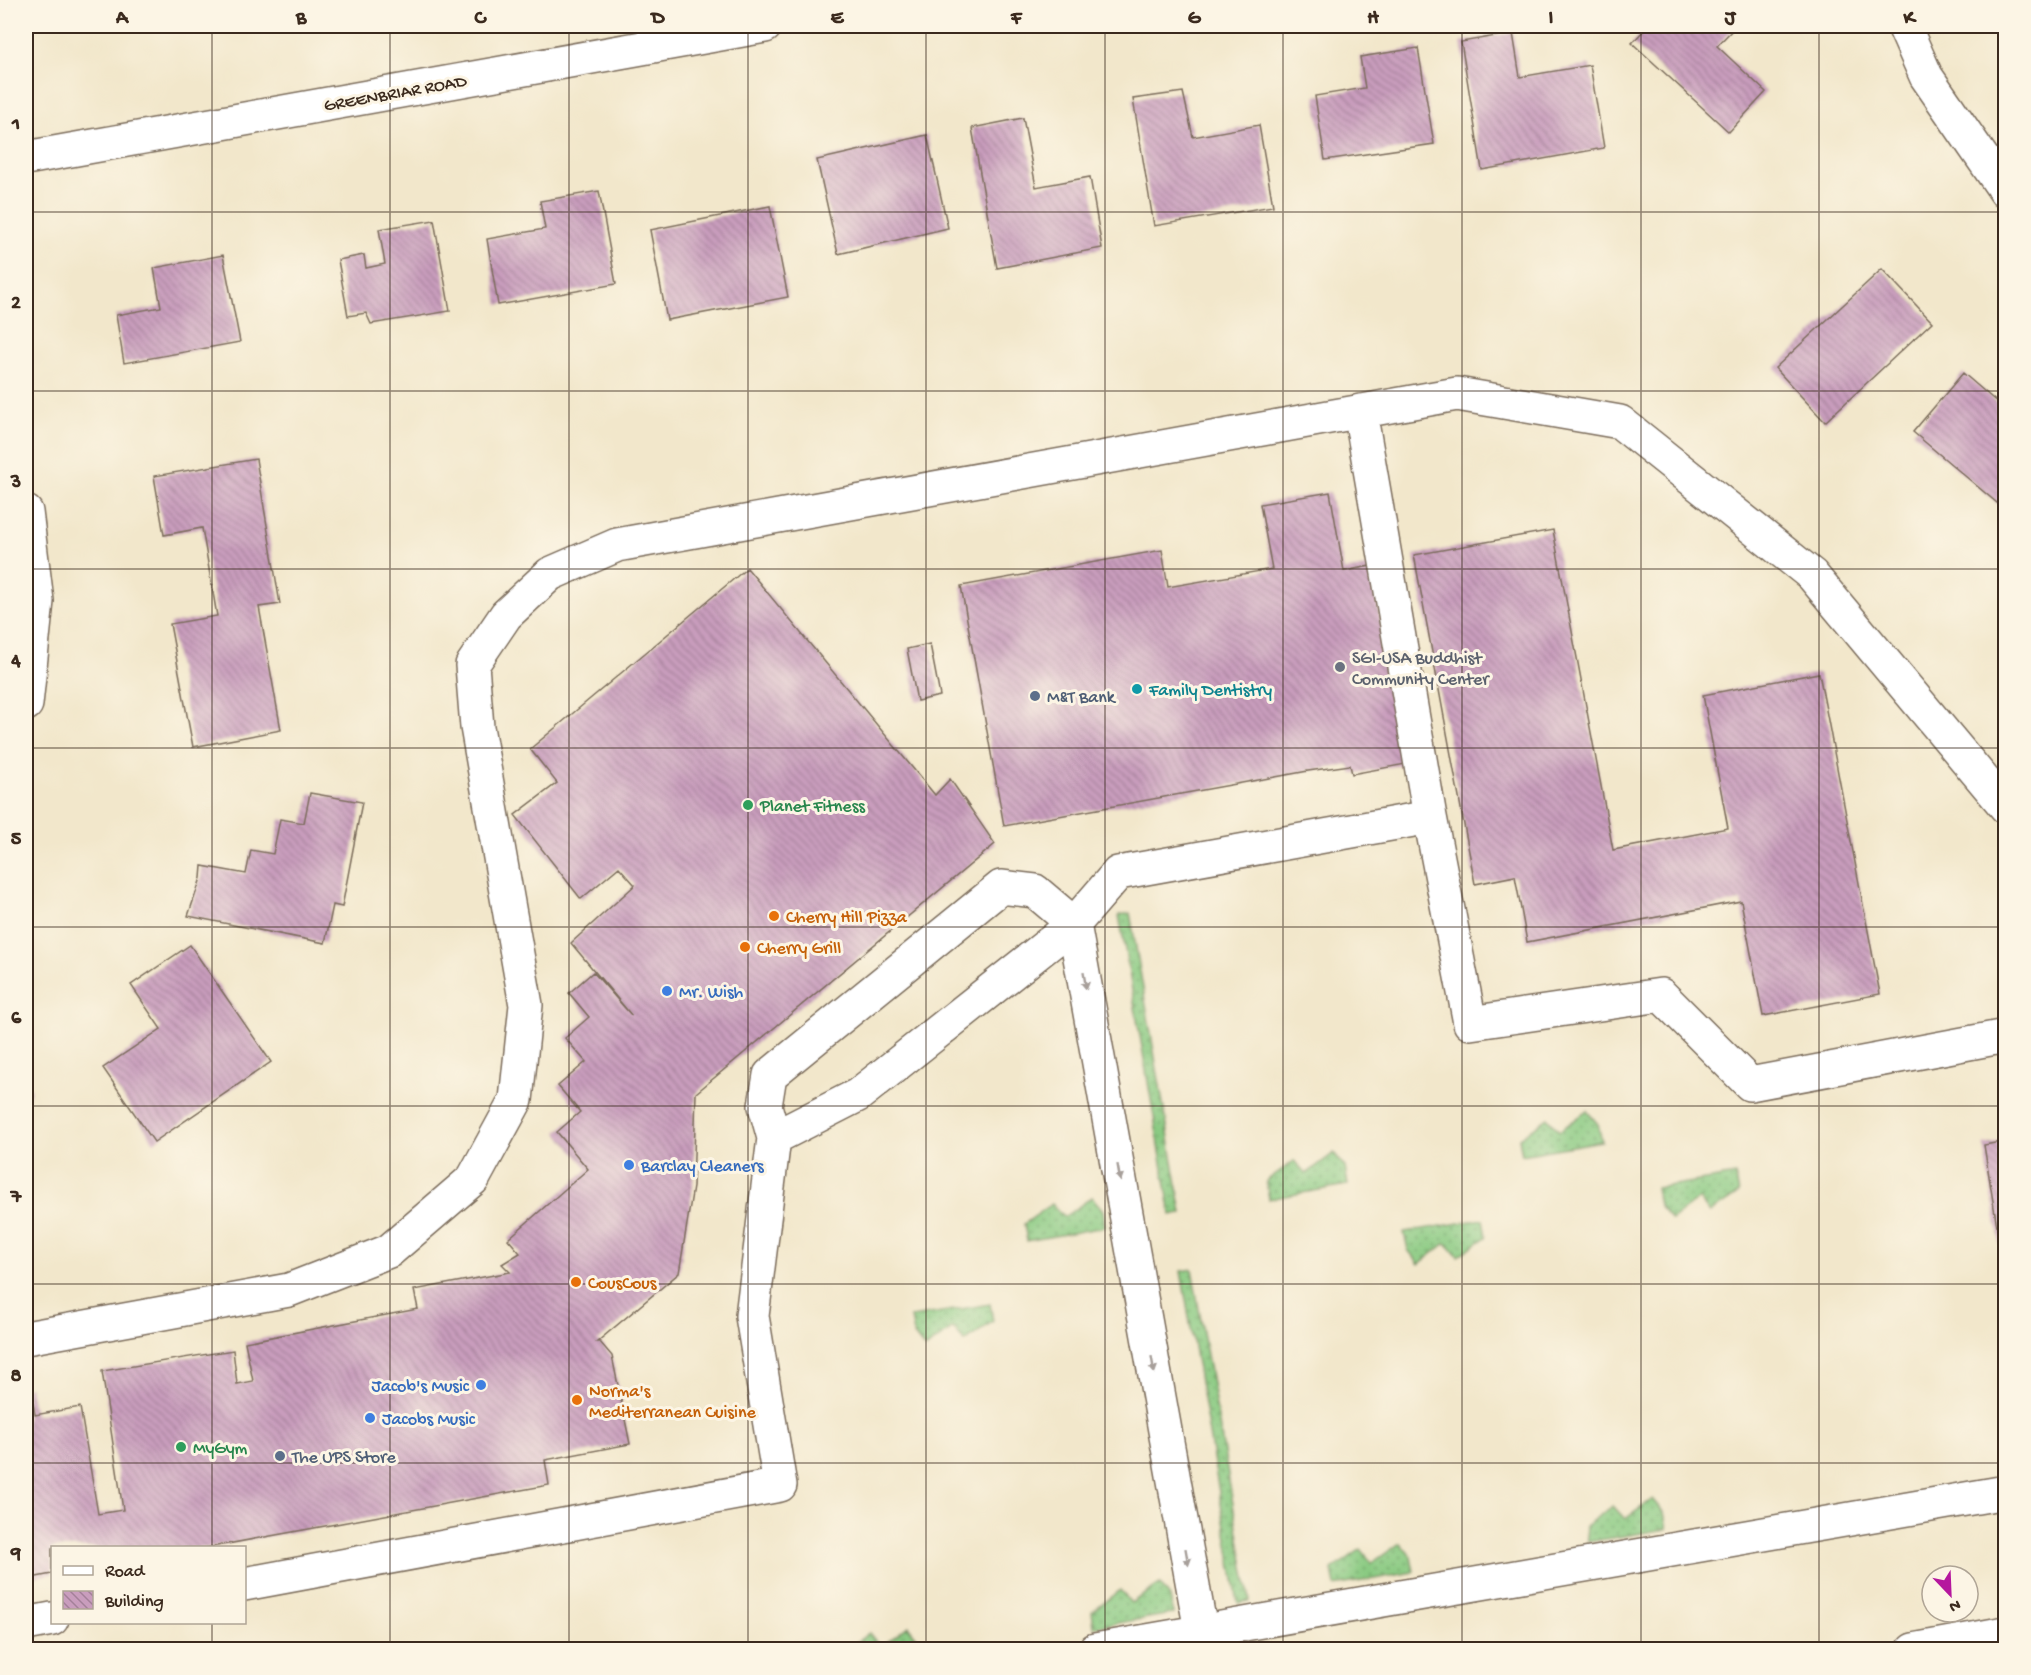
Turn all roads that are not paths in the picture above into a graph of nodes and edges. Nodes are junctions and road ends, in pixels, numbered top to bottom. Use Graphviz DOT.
graph roads {
  1 [pos="765,26"];
  2 [pos="1904,26"];
  3 [pos="26,158"];
  4 [pos="2006,192"];
  5 [pos="1360,411"];
  6 [pos="26,513"];
  7 [pos="26,704"];
  8 [pos="2006,807"];
  9 [pos="1430,817"];
  10 [pos="1074,924"];
  11 [pos="2006,1036"];
  12 [pos="774,1138"];
  13 [pos="26,1338"];
  14 [pos="2006,1492"];
  15 [pos="246,1584"];
  16 [pos="51,1619"];
  17 [pos="26,1624"];
  18 [pos="2006,1633"];
  19 [pos="1201,1640"];
  20 [pos="1095,1650"];
  21 [pos="1230,1650"];
  22 [pos="1912,1650"];
  1 -- 3 [label="main road, GREENBRIAR ROAD"];
  2 -- 4 [label="main road"];
  5 -- 8 [label="main road"];
  5 -- 9 [label="main road"];
  5 -- 13 [label="main road"];
  6 -- 7 [label="main road"];
  9 -- 10 [label="main road"];
  9 -- 11 [label="main road"];
  10 -- 12 [label="main road"];
  10 -- 12 [label="main road"];
  10 -- 19 [label="main road, one-way"];
  12 -- 15 [label="main road"];
  14 -- 19 [label="main road"];
  16 -- 17 [label="main road"];
  18 -- 22 [label="main road"];
  19 -- 20 [label="main road"];
  19 -- 21 [label="main road"];
}
